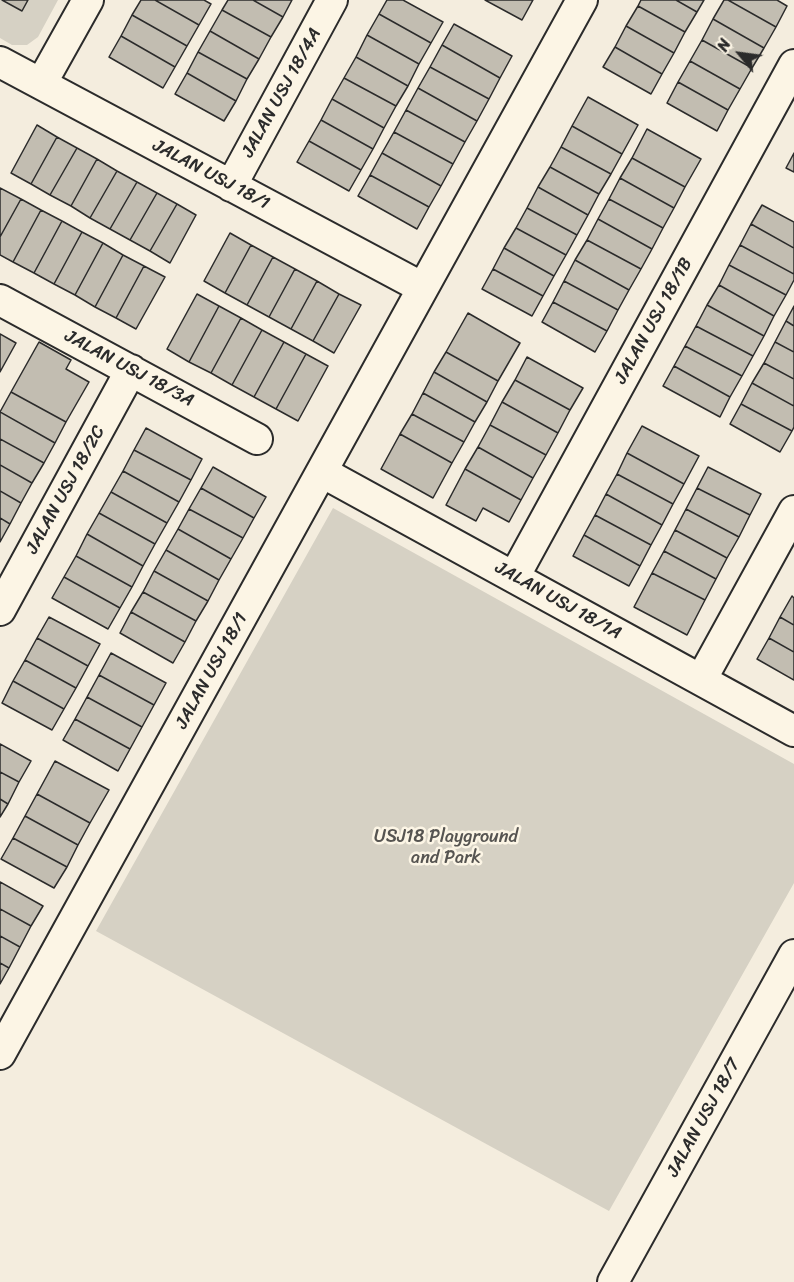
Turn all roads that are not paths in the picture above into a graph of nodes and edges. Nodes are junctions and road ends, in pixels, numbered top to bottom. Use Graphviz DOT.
graph roads {
  1 [pos="88,0"];
  2 [pos="332,0"];
  3 [pos="582,0"];
  4 [pos="0,62"];
  5 [pos="794,65"];
  6 [pos="41,84"];
  7 [pos="231,186"];
  8 [pos="423,288"];
  9 [pos="0,300"];
  10 [pos="131,370"];
  11 [pos="257,439"];
  12 [pos="321,472"];
  13 [pos="794,511"];
  14 [pos="514,577"];
  15 [pos="0,610"];
  16 [pos="701,680"];
  17 [pos="794,730"];
  18 [pos="793,959"];
  19 [pos="0,1054"];
  20 [pos="613,1282"];
  1 -- 6 [label="street"];
  2 -- 7 [label="street, JALAN USJ 18/4A"];
  3 -- 8 [label="street, JALAN USJ 18/1"];
  4 -- 6 [label="street, JALAN USJ 18/1"];
  5 -- 14 [label="street, JALAN USJ 18/1B"];
  6 -- 7 [label="street, JALAN USJ 18/1"];
  7 -- 8 [label="street, JALAN USJ 18/1"];
  8 -- 12 [label="street, JALAN USJ 18/1"];
  9 -- 10 [label="street, JALAN USJ 18/3A"];
  10 -- 11 [label="street, JALAN USJ 18/3A"];
  10 -- 15 [label="street, JALAN USJ 18/2C"];
  12 -- 14 [label="street, JALAN USJ 18/1A"];
  12 -- 19 [label="street, JALAN USJ 18/1"];
  13 -- 16 [label="street"];
  14 -- 16 [label="street, JALAN USJ 18/1A"];
  16 -- 17 [label="street, JALAN USJ 18/1A"];
  18 -- 20 [label="street, JALAN USJ 18/7"];
}
